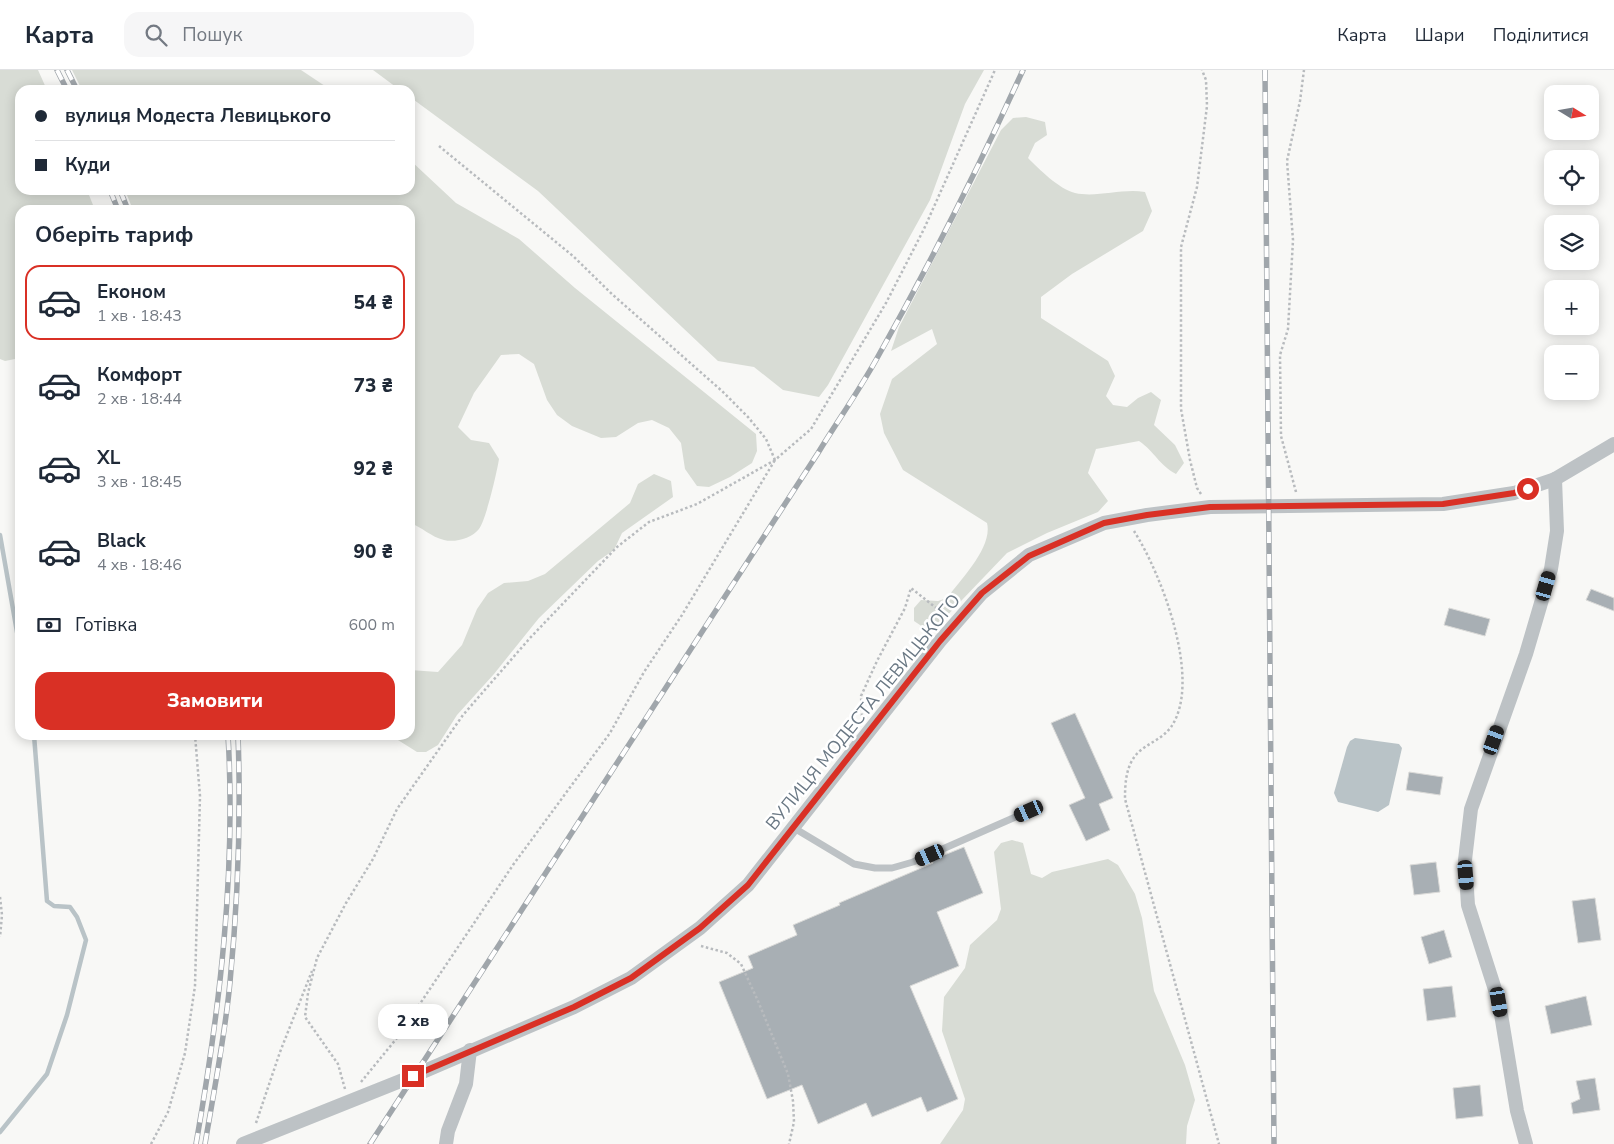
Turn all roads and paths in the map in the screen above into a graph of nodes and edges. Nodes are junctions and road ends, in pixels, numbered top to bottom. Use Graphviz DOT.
graph roads {
  1 [pos="995,70"];
  2 [pos="1202,70"];
  3 [pos="1304,70"];
  4 [pos="439,146"];
  5 [pos="1614,444"];
  6 [pos="775,460"];
  7 [pos="1555,479"];
  8 [pos="1298,506"];
  9 [pos="1210,507"];
  10 [pos="1126,519"];
  11 [pos="956,623"];
  12 [pos="195,740"];
  13 [pos="862,740"];
  14 [pos="1029,811"];
  15 [pos="794,828"];
  16 [pos="0,897"];
  17 [pos="689,936"];
  18 [pos="0,937"];
  19 [pos="317,958"];
  20 [pos="470,1050"];
  21 [pos="343,1103"];
  22 [pos="246,1143"];
  23 [pos="151,1144"];
  24 [pos="446,1144"];
  25 [pos="789,1144"];
  26 [pos="1219,1144"];
  27 [pos="1526,1144"];
  1 -- 6 [label="path"];
  2 -- 9 [label="path"];
  3 -- 8 [label="path"];
  4 -- 6 [label="path"];
  5 -- 7 [label="street, ВУЛИЦЯ МОДЕСТА ЛЕВИЦЬКОГО"];
  6 -- 19 [label="path"];
  6 -- 21 [label="path"];
  7 -- 8 [label="street, ВУЛИЦЯ МОДЕСТА ЛЕВИЦЬКОГО"];
  7 -- 27 [label="street"];
  8 -- 9 [label="street, ВУЛИЦЯ МОДЕСТА ЛЕВИЦЬКОГО"];
  9 -- 10 [label="street, ВУЛИЦЯ МОДЕСТА ЛЕВИЦЬКОГО"];
  10 -- 11 [label="street, ВУЛИЦЯ МОДЕСТА ЛЕВИЦЬКОГО"];
  10 -- 26 [label="path"];
  11 -- 13 [label="street, ВУЛИЦЯ МОДЕСТА ЛЕВИЦЬКОГО"];
  11 -- 13 [label="path"];
  12 -- 23 [label="path"];
  13 -- 15 [label="street, ВУЛИЦЯ МОДЕСТА ЛЕВИЦЬКОГО"];
  14 -- 15 [label="lane"];
  15 -- 17 [label="street, ВУЛИЦЯ МОДЕСТА ЛЕВИЦЬКОГО"];
  16 -- 18 [label="path"];
  17 -- 20 [label="street, ВУЛИЦЯ МОДЕСТА ЛЕВИЦЬКОГО"];
  17 -- 25 [label="path"];
  19 -- 21 [label="path"];
  19 -- 22 [label="path"];
  20 -- 21 [label="street, ВУЛИЦЯ МОДЕСТА ЛЕВИЦЬКОГО"];
  20 -- 24 [label="street"];
  21 -- 22 [label="street, ВУЛИЦЯ МОДЕСТА ЛЕВИЦЬКОГО"];
}
